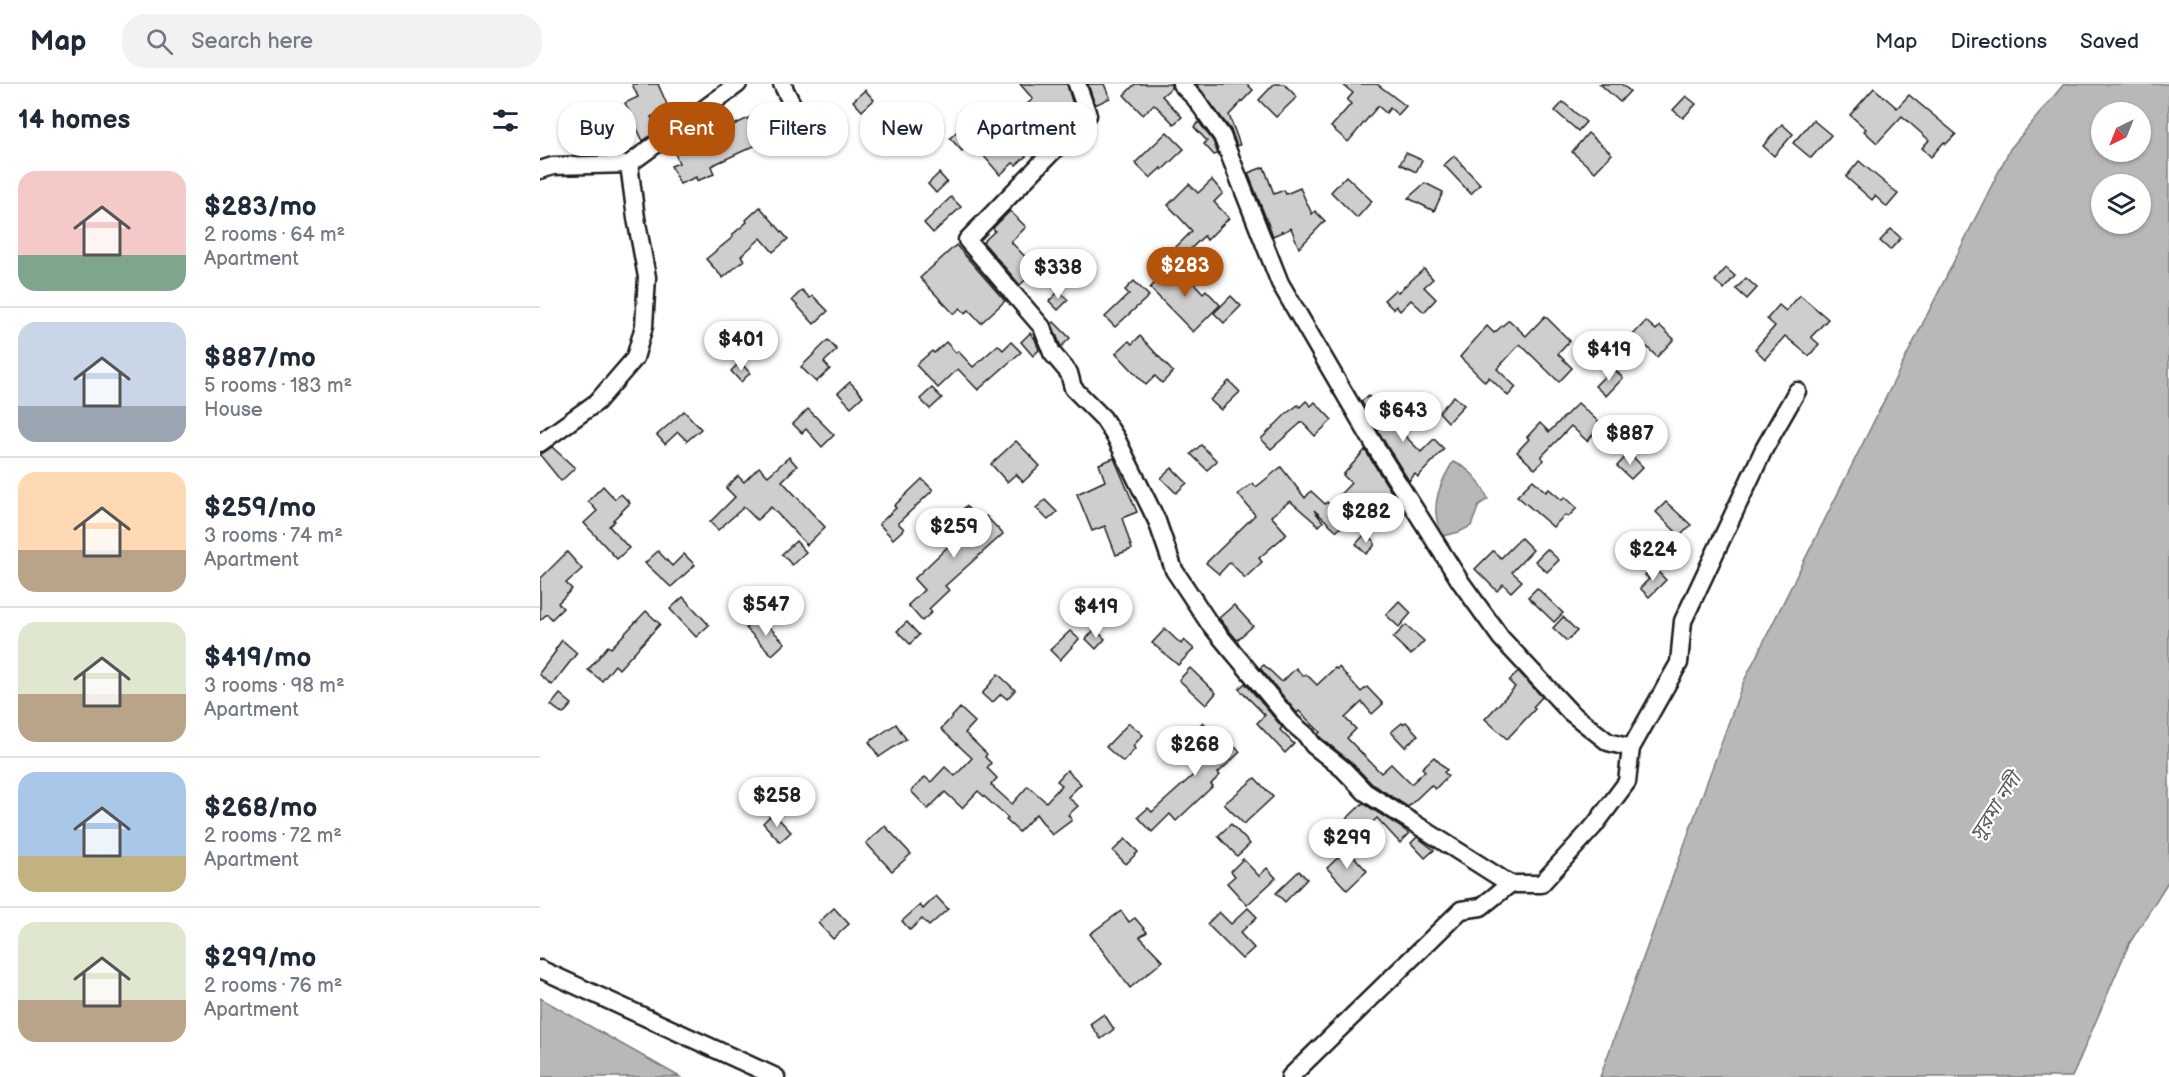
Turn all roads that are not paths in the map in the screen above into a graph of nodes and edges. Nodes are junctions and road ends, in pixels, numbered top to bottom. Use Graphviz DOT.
graph roads {
  1 [pos="738,84"];
  2 [pos="782,84"];
  3 [pos="1077,84"];
  4 [pos="1180,84"];
  5 [pos="791,102"];
  6 [pos="629,164"];
  7 [pos="540,170"];
  8 [pos="1797,391"];
  9 [pos="540,442"];
  10 [pos="1631,748"];
  11 [pos="1510,884"];
  12 [pos="540,969"];
  13 [pos="776,1077"];
  14 [pos="1290,1077"];
  1 -- 6 [label="street"];
  2 -- 5 [label="street"];
  3 -- 11 [label="street"];
  4 -- 10 [label="street"];
  6 -- 7 [label="street"];
  6 -- 9 [label="street"];
  8 -- 10 [label="street"];
  10 -- 11 [label="street"];
  11 -- 14 [label="street"];
  12 -- 13 [label="street"];
}
